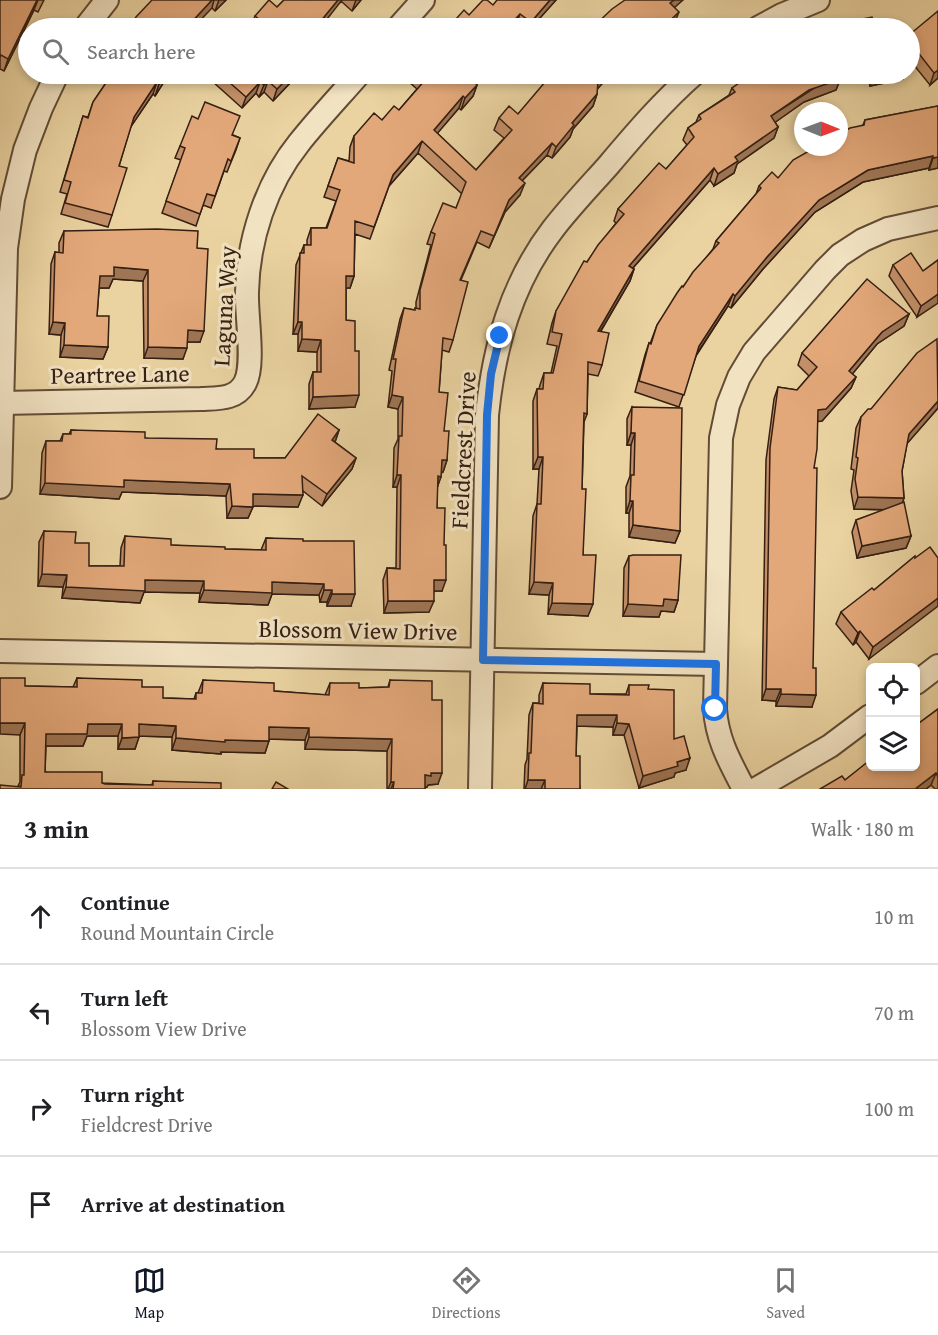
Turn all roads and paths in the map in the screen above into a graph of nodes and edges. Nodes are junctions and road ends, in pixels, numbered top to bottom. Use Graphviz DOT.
graph roads {
  1 [pos="107,0"];
  2 [pos="423,0"];
  3 [pos="819,0"];
  4 [pos="93,18"];
  5 [pos="407,18"];
  6 [pos="776,18"];
  7 [pos="52,84"];
  8 [pos="350,84"];
  9 [pos="683,84"];
  10 [pos="938,218"];
  11 [pos="239,393"];
  12 [pos="2,403"];
  13 [pos="0,487"];
  14 [pos="0,651"];
  15 [pos="483,660"];
  16 [pos="716,664"];
  17 [pos="938,666"];
  18 [pos="920,679"];
  19 [pos="869,717"];
  20 [pos="480,789"];
  21 [pos="744,789"];
  22 [pos="756,789"];
  1 -- 4 [label="street"];
  2 -- 5 [label="street"];
  3 -- 6 [label="street"];
  7 -- 12 [label="street"];
  8 -- 11 [label="street, Laguna Way"];
  9 -- 15 [label="street, Fieldcrest Drive"];
  10 -- 16 [label="street"];
  11 -- 12 [label="street, Peartree Lane"];
  12 -- 13 [label="street"];
  14 -- 15 [label="street, Blossom View Drive"];
  15 -- 16 [label="street, Blossom View Drive"];
  15 -- 20 [label="street, Fieldcrest Drive"];
  16 -- 21 [label="street"];
  17 -- 18 [label="street"];
  19 -- 22 [label="street"];
}
